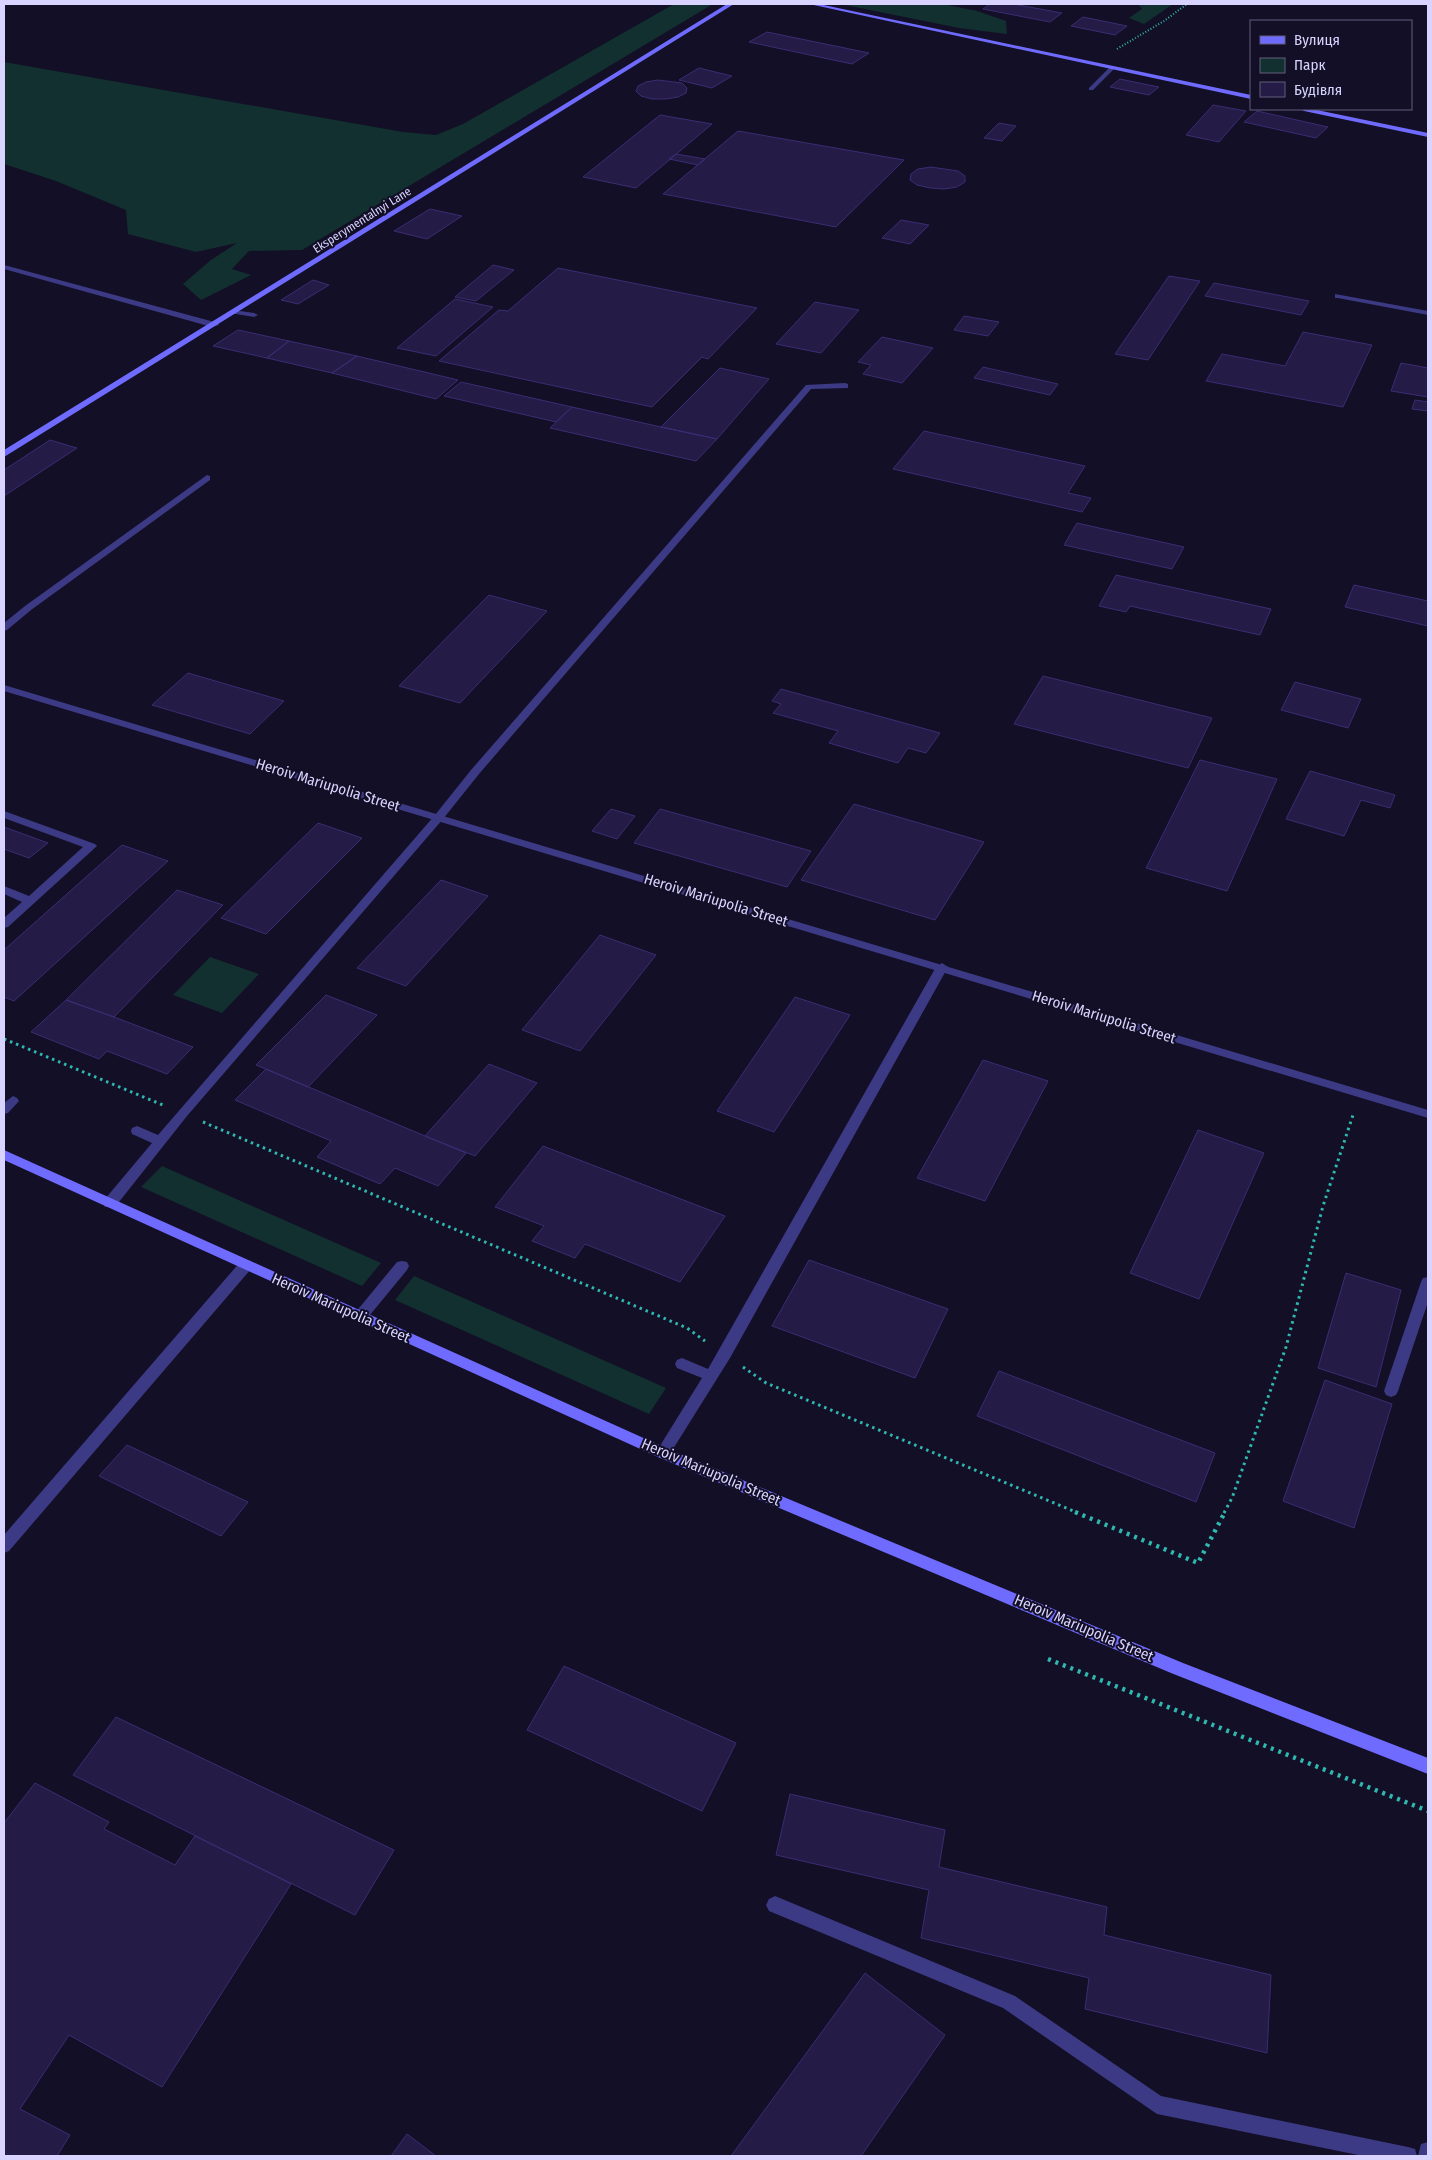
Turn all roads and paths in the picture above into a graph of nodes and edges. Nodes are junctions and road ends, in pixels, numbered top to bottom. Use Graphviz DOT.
graph roads {
  1 [pos="731,4"];
  2 [pos="812,4"];
  3 [pos="1187,4"];
  4 [pos="1101,65"];
  5 [pos="1112,68"];
  6 [pos="1091,89"];
  7 [pos="1250,97"];
  8 [pos="1309,110"];
  9 [pos="1428,135"];
  10 [pos="4,267"];
  11 [pos="1338,296"];
  12 [pos="1366,302"];
  13 [pos="1356,310"];
  14 [pos="236,312"];
  15 [pos="1428,313"];
  16 [pos="254,315"];
  17 [pos="215,325"];
  18 [pos="845,386"];
  19 [pos="4,454"];
  20 [pos="207,478"];
  21 [pos="4,628"];
  22 [pos="4,688"];
  23 [pos="4,814"];
  24 [pos="439,818"];
  25 [pos="4,890"];
  26 [pos="30,901"];
  27 [pos="4,924"];
  28 [pos="942,968"];
  29 [pos="4,1039"];
  30 [pos="1360,1094"];
  31 [pos="183,1113"];
  32 [pos="1428,1114"];
  33 [pos="138,1131"];
  34 [pos="160,1141"];
  35 [pos="4,1155"];
  36 [pos="110,1203"];
  37 [pos="246,1265"];
  38 [pos="402,1266"];
  39 [pos="1428,1282"];
  40 [pos="360,1316"];
  41 [pos="725,1354"];
  42 [pos="682,1364"];
  43 [pos="711,1376"];
  44 [pos="1391,1391"];
  45 [pos="663,1454"];
  46 [pos="4,1546"];
  47 [pos="1048,1659"];
  48 [pos="1428,1766"];
  49 [pos="1428,1811"];
  50 [pos="775,1905"];
  51 [pos="1428,2150"];
  52 [pos="1408,2156"];
  53 [pos="1427,2156"];
  1 -- 14 [label="street, Eksperymentalnyi Lane"];
  2 -- 4 [label="street"];
  3 -- 4 [label="path"];
  4 -- 5 [label="street"];
  5 -- 6 [label="street"];
  5 -- 7 [label="street"];
  8 -- 9 [label="street"];
  10 -- 17 [label="street"];
  11 -- 12 [label="street"];
  12 -- 13 [label="street"];
  12 -- 15 [label="street"];
  14 -- 16 [label="street"];
  14 -- 17 [label="street, Eksperymentalnyi Lane"];
  17 -- 19 [label="street, Eksperymentalnyi Lane"];
  18 -- 24 [label="street"];
  20 -- 21 [label="street"];
  22 -- 24 [label="street, Heroiv Mariupolia Street"];
  23 -- 26 [label="street"];
  24 -- 28 [label="street, Heroiv Mariupolia Street"];
  24 -- 31 [label="street"];
  25 -- 26 [label="street"];
  26 -- 27 [label="street"];
  28 -- 30 [label="street, Heroiv Mariupolia Street"];
  28 -- 41 [label="street"];
  29 -- 31 [label="path"];
  30 -- 32 [label="street, Heroiv Mariupolia Street"];
  30 -- 41 [label="path"];
  31 -- 34 [label="street"];
  31 -- 41 [label="path"];
  33 -- 34 [label="street"];
  34 -- 36 [label="street"];
  35 -- 36 [label="street, Heroiv Mariupolia Street"];
  36 -- 37 [label="street, Heroiv Mariupolia Street"];
  37 -- 40 [label="street, Heroiv Mariupolia Street"];
  37 -- 46 [label="street"];
  38 -- 40 [label="street"];
  39 -- 44 [label="street"];
  40 -- 45 [label="street, Heroiv Mariupolia Street"];
  41 -- 43 [label="street"];
  42 -- 43 [label="street"];
  43 -- 45 [label="street"];
  45 -- 48 [label="street, Heroiv Mariupolia Street"];
  47 -- 49 [label="path"];
  50 -- 52 [label="street"];
  51 -- 53 [label="street"];
}
